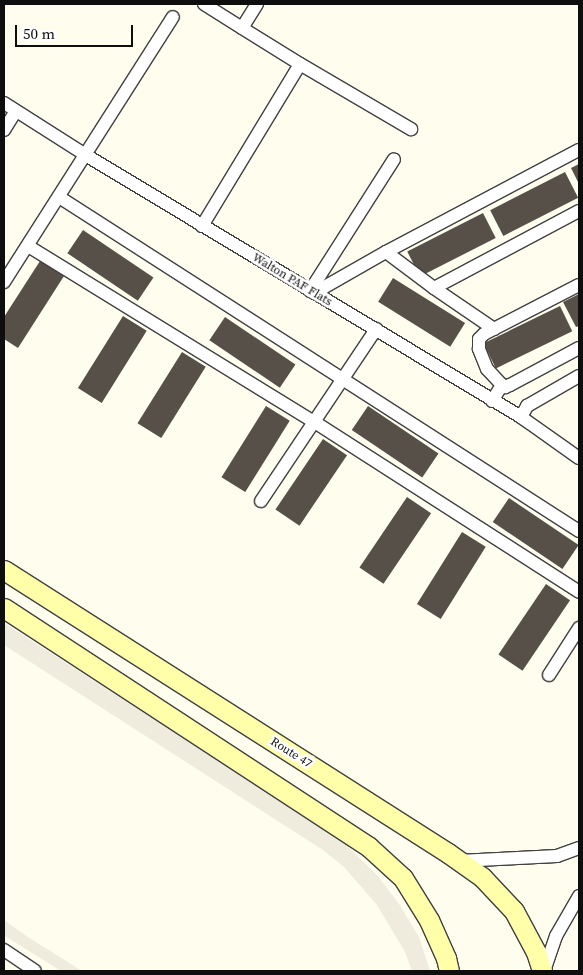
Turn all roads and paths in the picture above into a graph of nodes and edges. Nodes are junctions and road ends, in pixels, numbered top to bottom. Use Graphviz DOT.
graph roads {
  1 [pos="204,4"];
  2 [pos="257,4"];
  3 [pos="173,17"];
  4 [pos="242,28"];
  5 [pos="297,69"];
  6 [pos="4,103"];
  7 [pos="16,111"];
  8 [pos="411,129"];
  9 [pos="4,130"];
  10 [pos="579,150"];
  11 [pos="84,154"];
  12 [pos="394,159"];
  13 [pos="59,197"];
  14 [pos="579,211"];
  15 [pos="202,226"];
  16 [pos="28,246"];
  17 [pos="386,252"];
  18 [pos="4,282"];
  19 [pos="579,285"];
  20 [pos="434,288"];
  21 [pos="312,292"];
  22 [pos="376,329"];
  23 [pos="494,329"];
  24 [pos="579,348"];
  25 [pos="579,376"];
  26 [pos="343,377"];
  27 [pos="502,384"];
  28 [pos="492,401"];
  29 [pos="521,417"];
  30 [pos="313,421"];
  31 [pos="579,458"];
  32 [pos="261,501"];
  33 [pos="579,530"];
  34 [pos="4,570"];
  35 [pos="579,592"];
  36 [pos="4,608"];
  37 [pos="579,628"];
  38 [pos="549,675"];
  39 [pos="579,848"];
  40 [pos="459,861"];
  41 [pos="579,896"];
  42 [pos="4,950"];
  43 [pos="536,952"];
  44 [pos="36,971"];
  45 [pos="449,971"];
  46 [pos="524,971"];
  47 [pos="543,971"];
  1 -- 4 [label="street"];
  2 -- 4 [label="street"];
  3 -- 11 [label="street"];
  4 -- 5 [label="street"];
  5 -- 8 [label="street"];
  5 -- 15 [label="street"];
  6 -- 7 [label="street, Walton PAF Flats"];
  7 -- 9 [label="street"];
  7 -- 11 [label="street, Walton PAF Flats"];
  10 -- 17 [label="street"];
  11 -- 13 [label="street"];
  11 -- 15 [label="street, Walton PAF Flats"];
  12 -- 21 [label="street"];
  13 -- 16 [label="street"];
  13 -- 26 [label="street"];
  14 -- 20 [label="street"];
  15 -- 21 [label="street, Walton PAF Flats"];
  16 -- 18 [label="street"];
  16 -- 30 [label="street"];
  17 -- 20 [label="street"];
  17 -- 21 [label="street"];
  19 -- 23 [label="street"];
  20 -- 23 [label="street"];
  21 -- 22 [label="street, Walton PAF Flats"];
  22 -- 26 [label="street"];
  22 -- 28 [label="street, Walton PAF Flats"];
  23 -- 27 [label="street"];
  24 -- 27 [label="street"];
  25 -- 29 [label="street"];
  26 -- 30 [label="street"];
  26 -- 33 [label="street"];
  27 -- 28 [label="street"];
  28 -- 29 [label="street, Walton PAF Flats"];
  29 -- 31 [label="street, Walton PAF Flats"];
  30 -- 32 [label="street"];
  30 -- 35 [label="street"];
  34 -- 40 [label="street, Route 47"];
  36 -- 45 [label="street"];
  37 -- 38 [label="street"];
  39 -- 40 [label="street"];
  40 -- 43 [label="street, Route 47"];
  41 -- 47 [label="street"];
  42 -- 44 [label="street"];
  43 -- 46 [label="street"];
  43 -- 47 [label="street, Route 47"];
}
